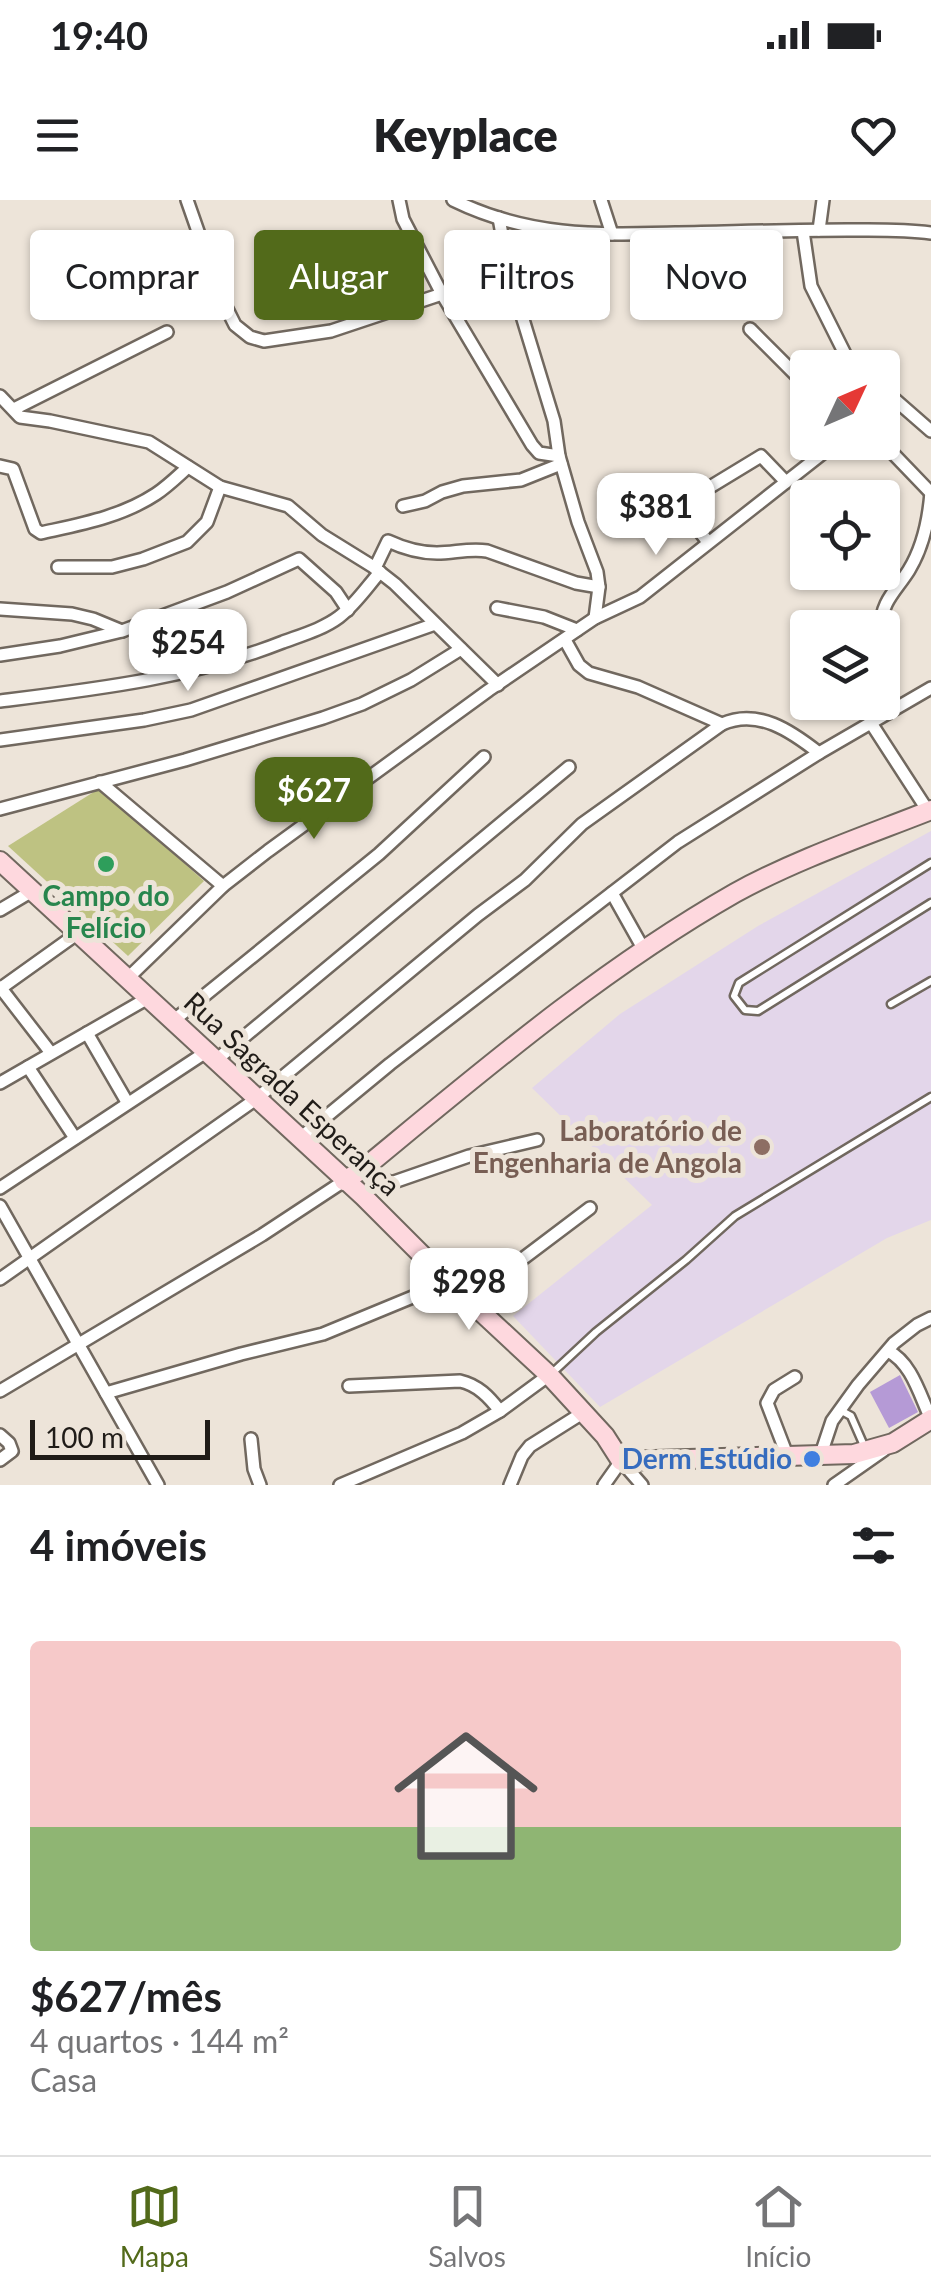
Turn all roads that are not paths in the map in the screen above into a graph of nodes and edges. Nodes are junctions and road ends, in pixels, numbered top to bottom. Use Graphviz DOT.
graph roads {
  1 [pos="187,200"];
  2 [pos="399,200"];
  3 [pos="601,200"];
  4 [pos="822,200"];
  5 [pos="460,202"];
  6 [pos="499,218"];
  7 [pos="802,230"];
  8 [pos="819,230"];
  9 [pos="612,234"];
  10 [pos="931,234"];
  11 [pos="442,294"];
  12 [pos="750,329"];
  13 [pos="166,332"];
  14 [pos="843,350"];
  15 [pos="790,368"];
  16 [pos="0,396"];
  17 [pos="900,408"];
  18 [pos="17,413"];
  19 [pos="0,416"];
  20 [pos="931,431"];
  21 [pos="560,460"];
  22 [pos="817,460"];
  23 [pos="899,460"];
  24 [pos="0,466"];
  25 [pos="188,467"];
  26 [pos="786,482"];
  27 [pos="220,487"];
  28 [pos="931,493"];
  29 [pos="403,506"];
  30 [pos="708,542"];
  31 [pos="58,567"];
  32 [pos="377,570"];
  33 [pos="600,587"];
  34 [pos="496,608"];
  35 [pos="0,610"];
  36 [pos="348,610"];
  37 [pos="883,610"];
  38 [pos="595,618"];
  39 [pos="435,624"];
  40 [pos="577,630"];
  41 [pos="122,632"];
  42 [pos="565,640"];
  43 [pos="461,649"];
  44 [pos="0,656"];
  45 [pos="498,684"];
  46 [pos="931,688"];
  47 [pos="0,701"];
  48 [pos="900,706"];
  49 [pos="876,720"];
  50 [pos="871,723"];
  51 [pos="722,724"];
  52 [pos="0,740"];
  53 [pos="818,753"];
  54 [pos="484,758"];
  55 [pos="569,766"];
  56 [pos="100,782"];
  57 [pos="0,809"];
  58 [pos="929,810"];
  59 [pos="0,860"];
  60 [pos="931,863"];
  61 [pos="223,886"];
  62 [pos="32,891"];
  63 [pos="612,892"];
  64 [pos="931,903"];
  65 [pos="0,910"];
  66 [pos="78,933"];
  67 [pos="644,950"];
  68 [pos="127,978"];
  69 [pos="931,980"];
  70 [pos="0,987"];
  71 [pos="148,998"];
  72 [pos="891,1004"];
  73 [pos="173,1021"];
  74 [pos="87,1032"];
  75 [pos="52,1053"];
  76 [pos="211,1056"];
  77 [pos="28,1067"];
  78 [pos="0,1083"];
  79 [pos="931,1097"];
  80 [pos="256,1098"];
  81 [pos="127,1102"];
  82 [pos="75,1138"];
  83 [pos="299,1139"];
  84 [pos="537,1140"];
  85 [pos="364,1169"];
  86 [pos="344,1181"];
  87 [pos="0,1188"];
  88 [pos="0,1206"];
  89 [pos="590,1208"];
  90 [pos="29,1258"];
  91 [pos="0,1280"];
  92 [pos="449,1282"];
  93 [pos="468,1300"];
  94 [pos="931,1318"];
  95 [pos="78,1344"];
  96 [pos="888,1351"];
  97 [pos="549,1376"];
  98 [pos="794,1377"];
  99 [pos="349,1386"];
  100 [pos="0,1391"];
  101 [pos="106,1393"];
  102 [pos="839,1409"];
  103 [pos="500,1411"];
  104 [pos="584,1412"];
  105 [pos="931,1419"];
  106 [pos="0,1435"];
  107 [pos="251,1439"];
  108 [pos="893,1443"];
  109 [pos="866,1451"];
  110 [pos="821,1454"];
  111 [pos="787,1455"];
  112 [pos="0,1460"];
  113 [pos="621,1461"];
  114 [pos="158,1485"];
  115 [pos="260,1485"];
  116 [pos="340,1485"];
  117 [pos="510,1485"];
  118 [pos="604,1485"];
  119 [pos="642,1485"];
  120 [pos="834,1485"];
  1 -- 11 [label="street"];
  2 -- 11 [label="street"];
  3 -- 9 [label="street"];
  4 -- 8 [label="street"];
  5 -- 6 [label="street"];
  6 -- 9 [label="street"];
  6 -- 21 [label="street"];
  7 -- 8 [label="street"];
  7 -- 9 [label="street"];
  7 -- 14 [label="street"];
  8 -- 10 [label="street"];
  11 -- 21 [label="street"];
  12 -- 15 [label="street"];
  13 -- 18 [label="street"];
  16 -- 18 [label="street"];
  17 -- 20 [label="street"];
  18 -- 19 [label="street"];
  18 -- 25 [label="street"];
  21 -- 29 [label="street"];
  21 -- 33 [label="street"];
  22 -- 26 [label="street"];
  23 -- 28 [label="street"];
  24 -- 25 [label="street"];
  25 -- 27 [label="street"];
  26 -- 30 [label="street"];
  26 -- 30 [label="street"];
  27 -- 31 [label="street"];
  27 -- 32 [label="street"];
  28 -- 37 [label="street"];
  30 -- 38 [label="street"];
  32 -- 33 [label="street"];
  32 -- 36 [label="street"];
  32 -- 39 [label="street"];
  33 -- 38 [label="street"];
  34 -- 40 [label="street"];
  35 -- 41 [label="street"];
  36 -- 41 [label="street"];
  36 -- 47 [label="street"];
  38 -- 40 [label="street"];
  39 -- 43 [label="street"];
  39 -- 52 [label="street"];
  40 -- 42 [label="street"];
  41 -- 44 [label="street"];
  42 -- 45 [label="street"];
  42 -- 51 [label="street"];
  43 -- 45 [label="street"];
  43 -- 56 [label="street"];
  45 -- 61 [label="street"];
  46 -- 48 [label="street"];
  49 -- 50 [label="street"];
  50 -- 53 [label="street"];
  50 -- 58 [label="street"];
  51 -- 53 [label="street"];
  51 -- 80 [label="street"];
  53 -- 63 [label="street"];
  54 -- 73 [label="street"];
  55 -- 76 [label="street"];
  56 -- 57 [label="street"];
  56 -- 61 [label="street"];
  58 -- 67 [label="street"];
  59 -- 62 [label="street, Rua Sagrada Esperança"];
  60 -- 64 [label="lane"];
  61 -- 68 [label="street"];
  62 -- 65 [label="street"];
  62 -- 66 [label="street, Rua Sagrada Esperança"];
  63 -- 67 [label="street"];
  63 -- 83 [label="street"];
  66 -- 68 [label="street, Rua Sagrada Esperança"];
  66 -- 70 [label="street"];
  67 -- 85 [label="street"];
  68 -- 71 [label="street, Rua Sagrada Esperança"];
  69 -- 72 [label="lane"];
  70 -- 75 [label="street"];
  71 -- 73 [label="street, Rua Sagrada Esperança"];
  71 -- 74 [label="street"];
  73 -- 76 [label="street, Rua Sagrada Esperança"];
  74 -- 75 [label="street"];
  74 -- 81 [label="street"];
  75 -- 77 [label="street"];
  76 -- 80 [label="street, Rua Sagrada Esperança"];
  76 -- 81 [label="street"];
  77 -- 78 [label="street"];
  77 -- 82 [label="street"];
  79 -- 97 [label="lane"];
  80 -- 83 [label="street, Rua Sagrada Esperança"];
  80 -- 90 [label="street"];
  81 -- 82 [label="street"];
  82 -- 87 [label="street"];
  83 -- 86 [label="street, Rua Sagrada Esperança"];
  84 -- 85 [label="street"];
  85 -- 86 [label="street"];
  86 -- 92 [label="street, Rua Sagrada Esperança"];
  86 -- 95 [label="street"];
  88 -- 90 [label="street"];
  89 -- 93 [label="street"];
  90 -- 91 [label="street"];
  90 -- 95 [label="street"];
  92 -- 93 [label="street, Rua Sagrada Esperança"];
  92 -- 101 [label="street"];
  93 -- 97 [label="street, Rua Sagrada Esperança"];
  94 -- 96 [label="street"];
  95 -- 100 [label="street"];
  95 -- 101 [label="street"];
  96 -- 102 [label="street"];
  96 -- 105 [label="street"];
  97 -- 103 [label="street"];
  97 -- 104 [label="street, Rua Sagrada Esperança"];
  98 -- 111 [label="street"];
  99 -- 103 [label="street"];
  101 -- 114 [label="street"];
  102 -- 109 [label="lane"];
  102 -- 110 [label="street"];
  103 -- 116 [label="street"];
  104 -- 113 [label="street, Rua Sagrada Esperança"];
  104 -- 117 [label="street"];
  105 -- 108 [label="street"];
  106 -- 112 [label="street"];
  107 -- 115 [label="street"];
  108 -- 109 [label="street"];
  108 -- 120 [label="street"];
  109 -- 110 [label="street"];
  110 -- 111 [label="street"];
  111 -- 113 [label="street"];
  113 -- 118 [label="street"];
  113 -- 119 [label="street"];
}
